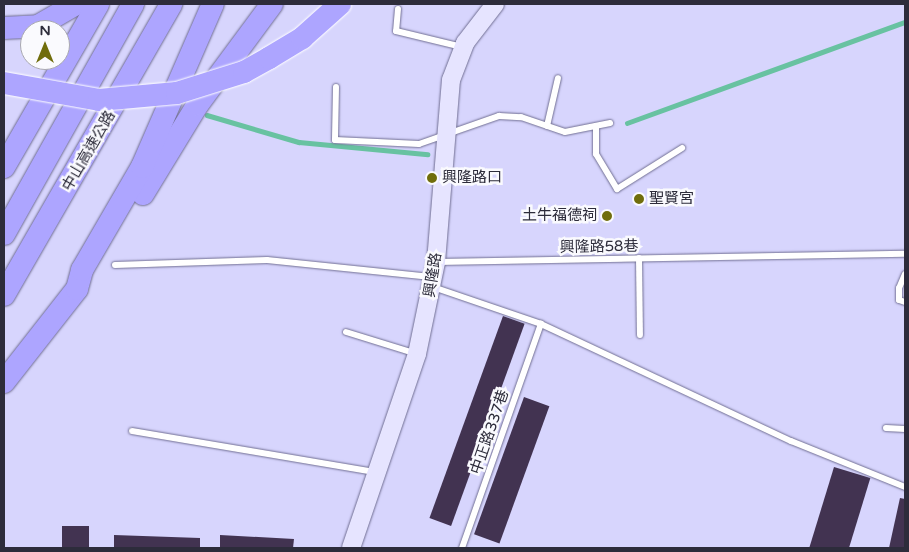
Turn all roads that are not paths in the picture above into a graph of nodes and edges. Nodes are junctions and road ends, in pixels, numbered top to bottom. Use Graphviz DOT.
graph roads {
  1 [pos="76,4"];
  2 [pos="98,4"];
  3 [pos="133,4"];
  4 [pos="171,4"];
  5 [pos="213,4"];
  6 [pos="272,4"];
  7 [pos="340,4"];
  8 [pos="495,4"];
  9 [pos="398,9"];
  10 [pos="4,28"];
  11 [pos="463,47"];
  12 [pos="558,78"];
  13 [pos="4,83"];
  14 [pos="336,87"];
  15 [pos="610,123"];
  16 [pos="547,126"];
  17 [pos="596,126"];
  18 [pos="446,135"];
  19 [pos="682,148"];
  20 [pos="4,167"];
  21 [pos="4,234"];
  22 [pos="905,254"];
  23 [pos="639,258"];
  24 [pos="116,265"];
  25 [pos="905,274"];
  26 [pos="434,275"];
  27 [pos="77,289"];
  28 [pos="4,295"];
  29 [pos="905,302"];
  30 [pos="542,324"];
  31 [pos="346,332"];
  32 [pos="640,335"];
  33 [pos="417,354"];
  34 [pos="4,382"];
  35 [pos="886,428"];
  36 [pos="905,429"];
  37 [pos="132,431"];
  38 [pos="378,472"];
  39 [pos="905,487"];
  40 [pos="351,548"];
  41 [pos="462,548"];
  1 -- 10 [label="highway"];
  2 -- 20 [label="highway"];
  3 -- 21 [label="highway, 中山高速公路"];
  4 -- 28 [label="highway, 中山高速公路"];
  5 -- 27 [label="highway"];
  6 -- 27 [label="highway"];
  7 -- 13 [label="highway, bridge"];
  8 -- 11 [label="street, 興隆路"];
  9 -- 11 [label="lane"];
  11 -- 18 [label="street, 興隆路"];
  12 -- 16 [label="lane"];
  14 -- 18 [label="lane"];
  15 -- 17 [label="lane"];
  16 -- 17 [label="lane"];
  16 -- 18 [label="lane"];
  17 -- 19 [label="lane"];
  18 -- 26 [label="street, 興隆路"];
  22 -- 23 [label="lane, 興隆路58巷"];
  23 -- 26 [label="lane, 興隆路58巷"];
  23 -- 32 [label="lane"];
  24 -- 26 [label="lane"];
  25 -- 29 [label="lane"];
  26 -- 30 [label="lane"];
  26 -- 33 [label="street, 興隆路"];
  27 -- 34 [label="highway"];
  30 -- 39 [label="lane"];
  30 -- 41 [label="lane, 中正路337巷"];
  31 -- 33 [label="lane"];
  33 -- 38 [label="street, 興隆路"];
  35 -- 36 [label="lane"];
  37 -- 38 [label="lane"];
  38 -- 40 [label="street, 興隆路"];
}
